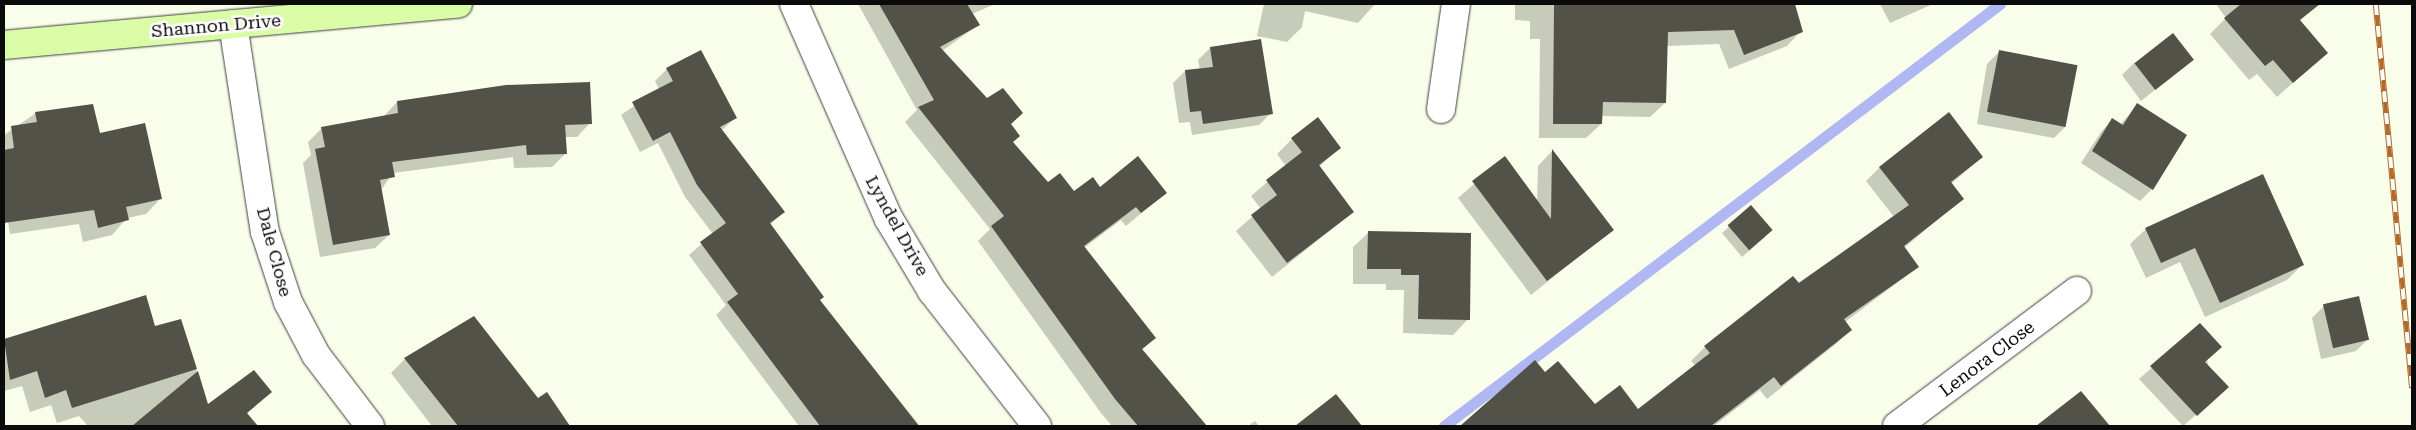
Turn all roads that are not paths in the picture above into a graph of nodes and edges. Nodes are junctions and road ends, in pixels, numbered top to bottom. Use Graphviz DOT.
graph roads {
  1 [pos="458,4"];
  2 [pos="794,4"];
  3 [pos="1456,4"];
  4 [pos="233,24"];
  5 [pos="4,45"];
  6 [pos="1441,109"];
  7 [pos="2077,291"];
  8 [pos="370,426"];
  9 [pos="1037,426"];
  10 [pos="1897,426"];
  1 -- 4 [label="street, Shannon Drive"];
  2 -- 9 [label="street, Lyndel Drive"];
  3 -- 6 [label="street"];
  4 -- 5 [label="street, Shannon Drive"];
  4 -- 8 [label="street, Dale Close"];
  7 -- 10 [label="street, Lenora Close"];
}
